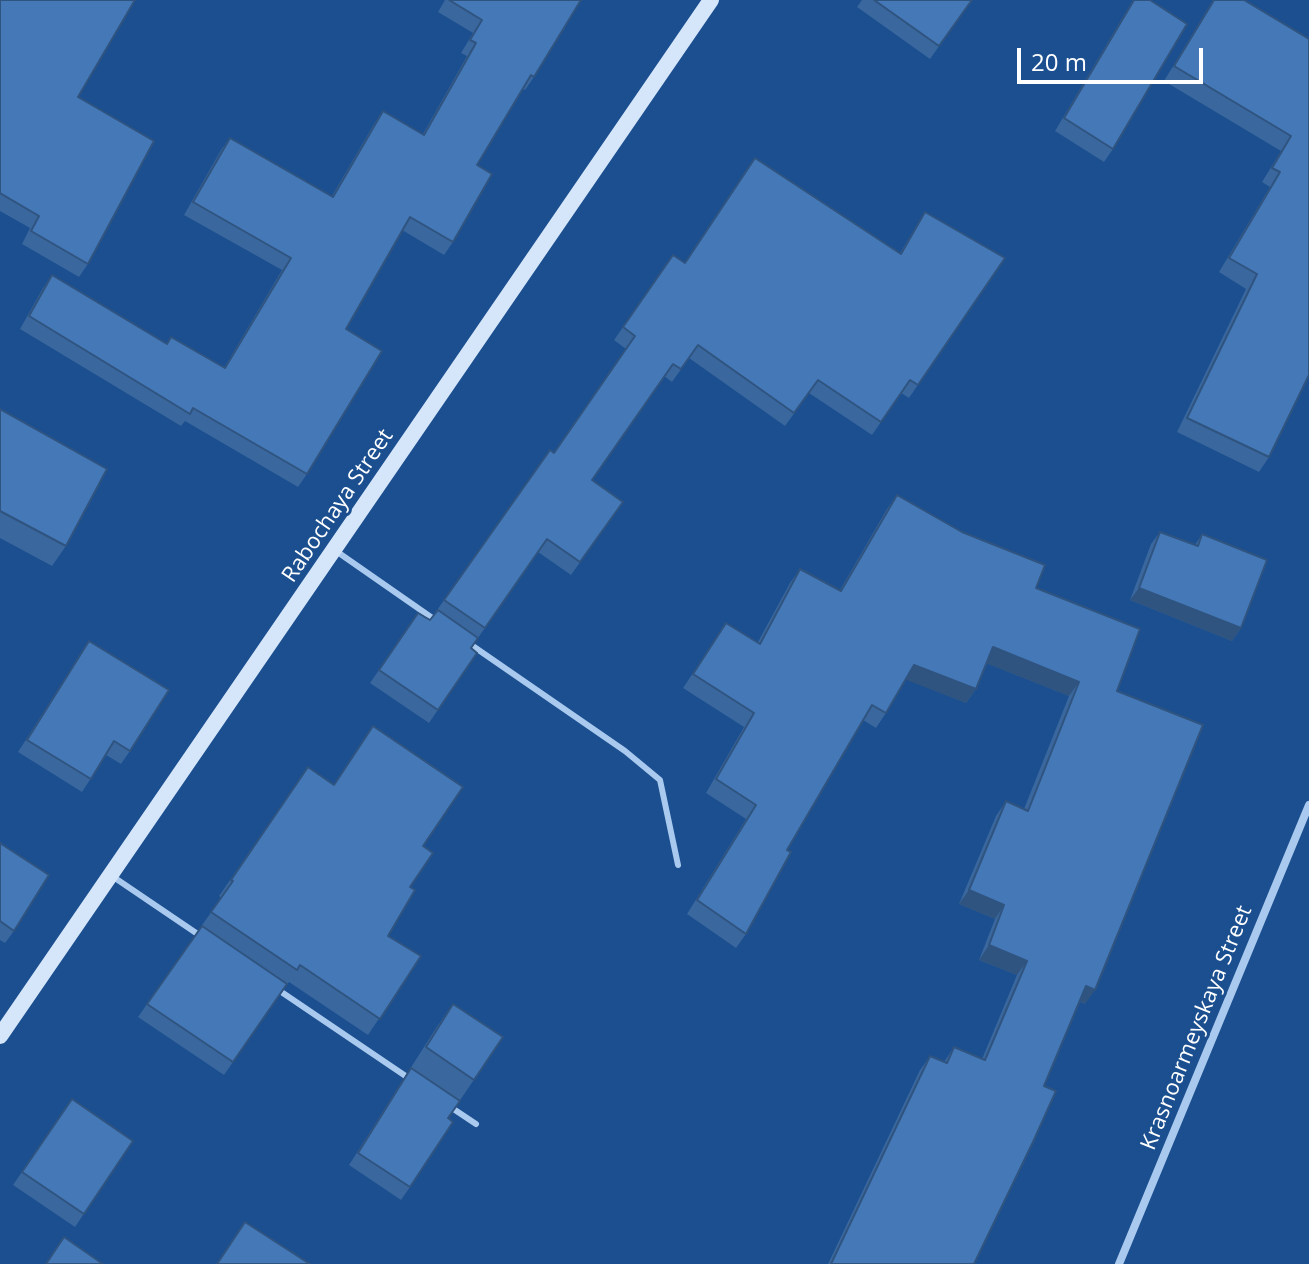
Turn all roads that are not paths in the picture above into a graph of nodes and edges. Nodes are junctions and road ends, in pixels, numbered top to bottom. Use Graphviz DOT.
graph roads {
  1 [pos="711,0"];
  2 [pos="335,550"];
  3 [pos="448,629"];
  4 [pos="461,638"];
  5 [pos="1309,805"];
  6 [pos="678,865"];
  7 [pos="110,875"];
  8 [pos="215,946"];
  9 [pos="267,982"];
  10 [pos="0,1036"];
  11 [pos="411,1079"];
  12 [pos="437,1097"];
  13 [pos="476,1124"];
  14 [pos="1119,1264"];
  1 -- 2 [label="main road, Rabochaya Street"];
  2 -- 3 [label="lane"];
  2 -- 7 [label="main road, Rabochaya Street"];
  4 -- 6 [label="lane"];
  5 -- 14 [label="street, Krasnoarmeyskaya Street"];
  7 -- 8 [label="lane"];
  7 -- 10 [label="main road, Rabochaya Street"];
  9 -- 11 [label="lane"];
  12 -- 13 [label="lane"];
}
